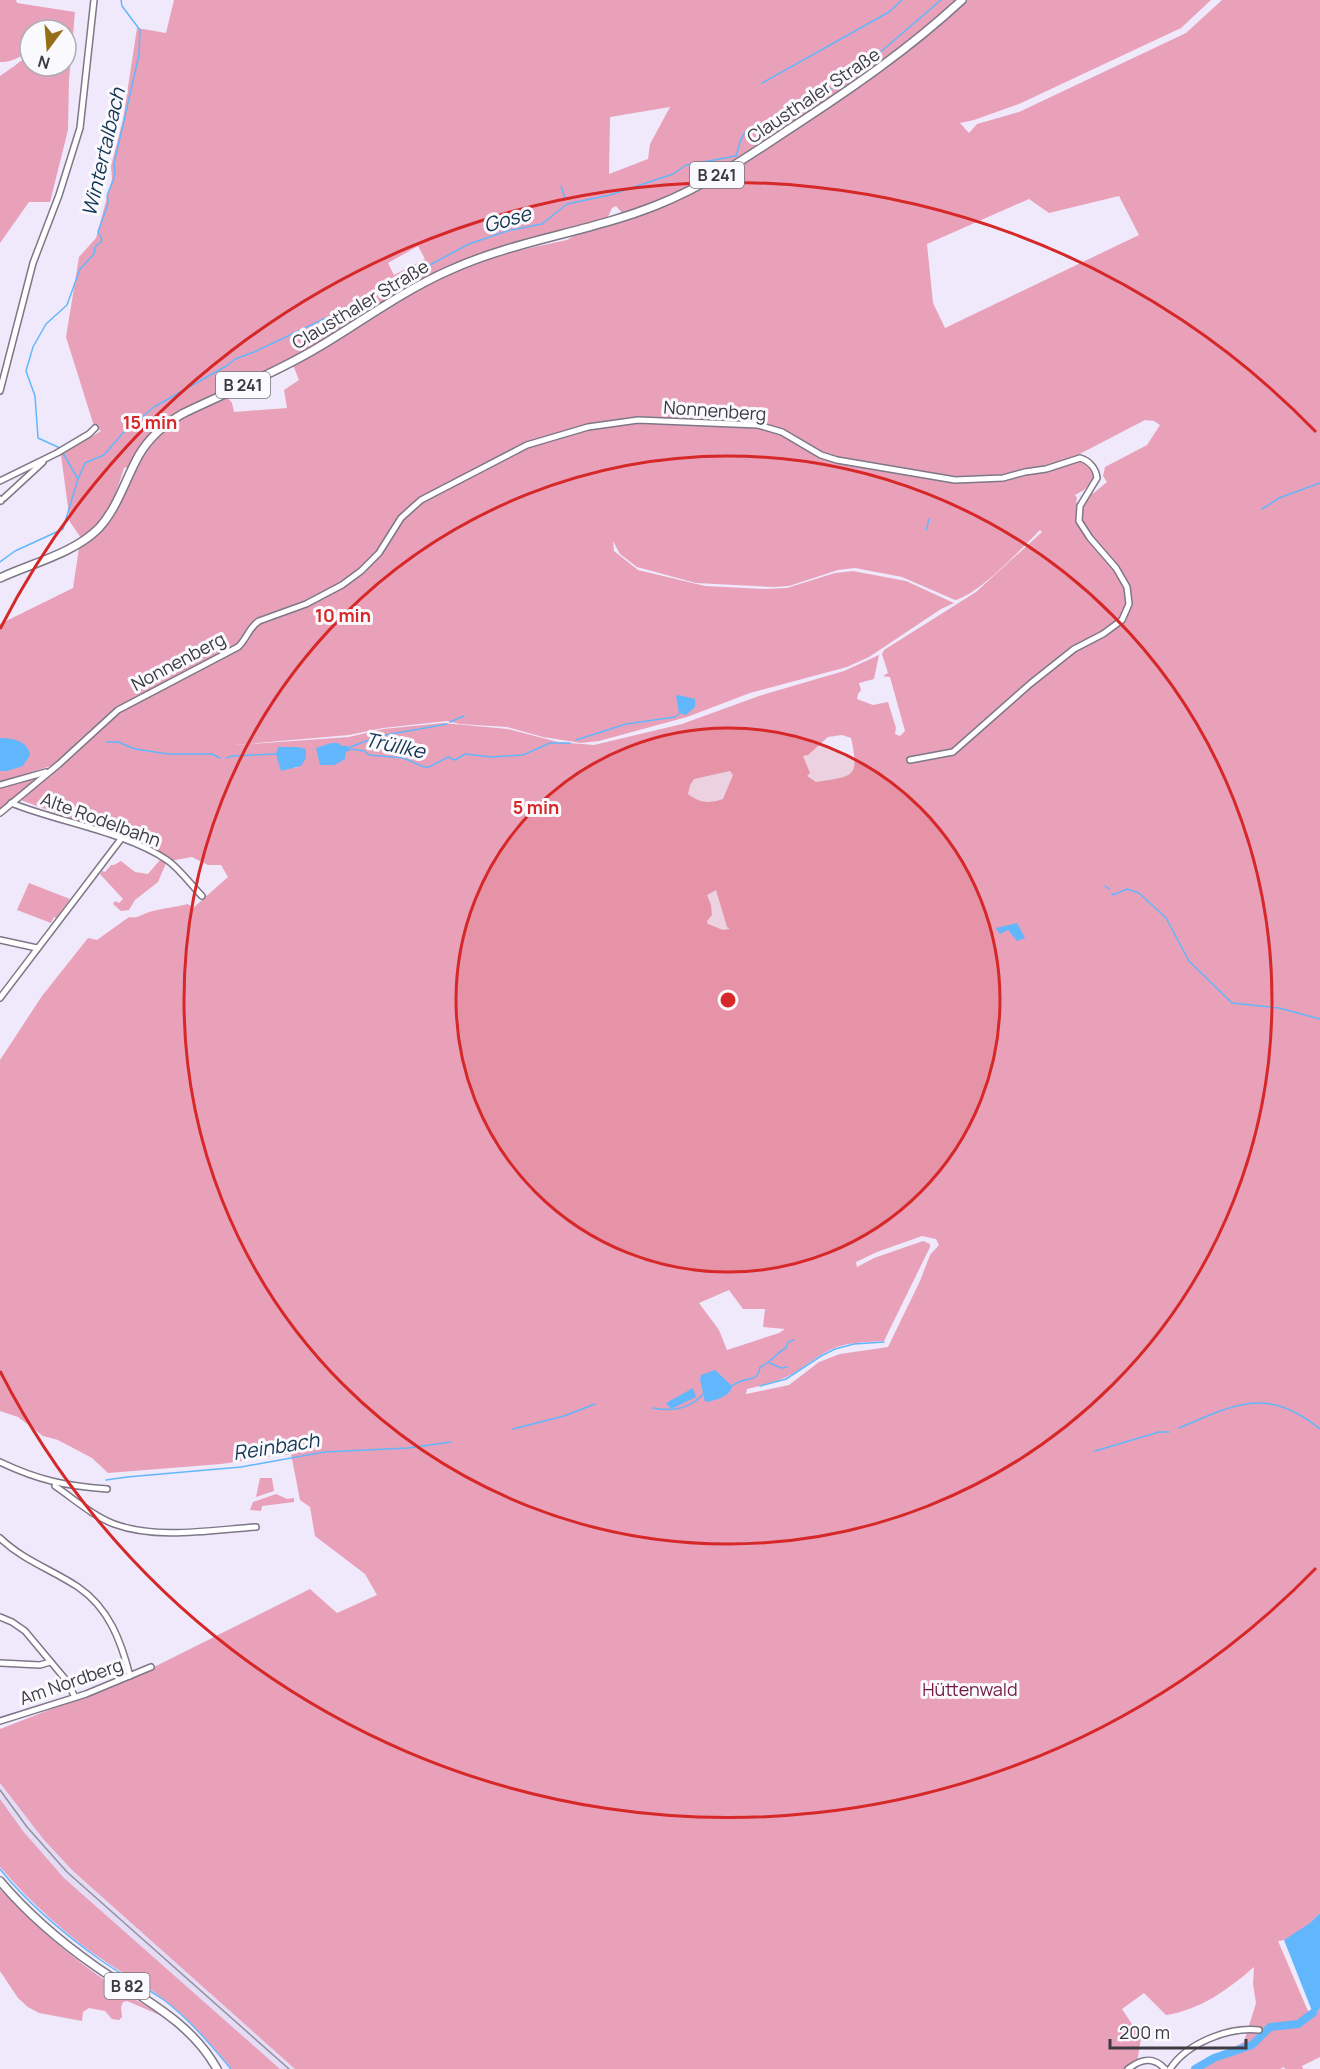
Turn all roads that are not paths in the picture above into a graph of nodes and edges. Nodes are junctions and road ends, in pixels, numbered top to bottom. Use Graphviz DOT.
graph roads {
  1 [pos="94,0"];
  2 [pos="962,0"];
  3 [pos="0,391"];
  4 [pos="95,428"];
  5 [pos="48,457"];
  6 [pos="0,481"];
  7 [pos="2,499"];
  8 [pos="0,579"];
  9 [pos="910,760"];
  10 [pos="51,771"];
  11 [pos="0,785"];
  12 [pos="11,803"];
  13 [pos="0,813"];
  14 [pos="121,839"];
  15 [pos="202,896"];
  16 [pos="0,940"];
  17 [pos="37,948"];
  18 [pos="0,998"];
  19 [pos="0,1462"];
  20 [pos="56,1483"];
  21 [pos="107,1489"];
  22 [pos="256,1527"];
  23 [pos="0,1538"];
  24 [pos="0,1617"];
  25 [pos="50,1662"];
  26 [pos="0,1663"];
  27 [pos="151,1667"];
  28 [pos="130,1676"];
  29 [pos="75,1697"];
  30 [pos="0,1721"];
  31 [pos="0,1881"];
  32 [pos="1259,2030"];
  33 [pos="217,2067"];
  34 [pos="1128,2069"];
  35 [pos="1165,2069"];
  36 [pos="1170,2069"];
  1 -- 3 [label="street"];
  2 -- 8 [label="main road, Clausthaler Straße / B 241"];
  4 -- 5 [label="street"];
  5 -- 6 [label="street"];
  5 -- 7 [label="street"];
  9 -- 10 [label="street, Nonnenberg"];
  10 -- 11 [label="street, Nonnenberg"];
  10 -- 12 [label="street"];
  12 -- 13 [label="street"];
  12 -- 14 [label="street, Alte Rodelbahn"];
  14 -- 15 [label="street, Alte Rodelbahn"];
  14 -- 17 [label="street"];
  16 -- 17 [label="street"];
  17 -- 18 [label="street"];
  19 -- 20 [label="street"];
  20 -- 21 [label="street"];
  20 -- 22 [label="street"];
  23 -- 28 [label="street"];
  24 -- 25 [label="street"];
  25 -- 26 [label="street"];
  25 -- 29 [label="street"];
  27 -- 28 [label="street, Am Nordberg"];
  28 -- 29 [label="street, Am Nordberg"];
  29 -- 30 [label="street, Am Nordberg"];
  31 -- 33 [label="main road, B 82"];
  32 -- 36 [label="street"];
  34 -- 35 [label="street"];
}
